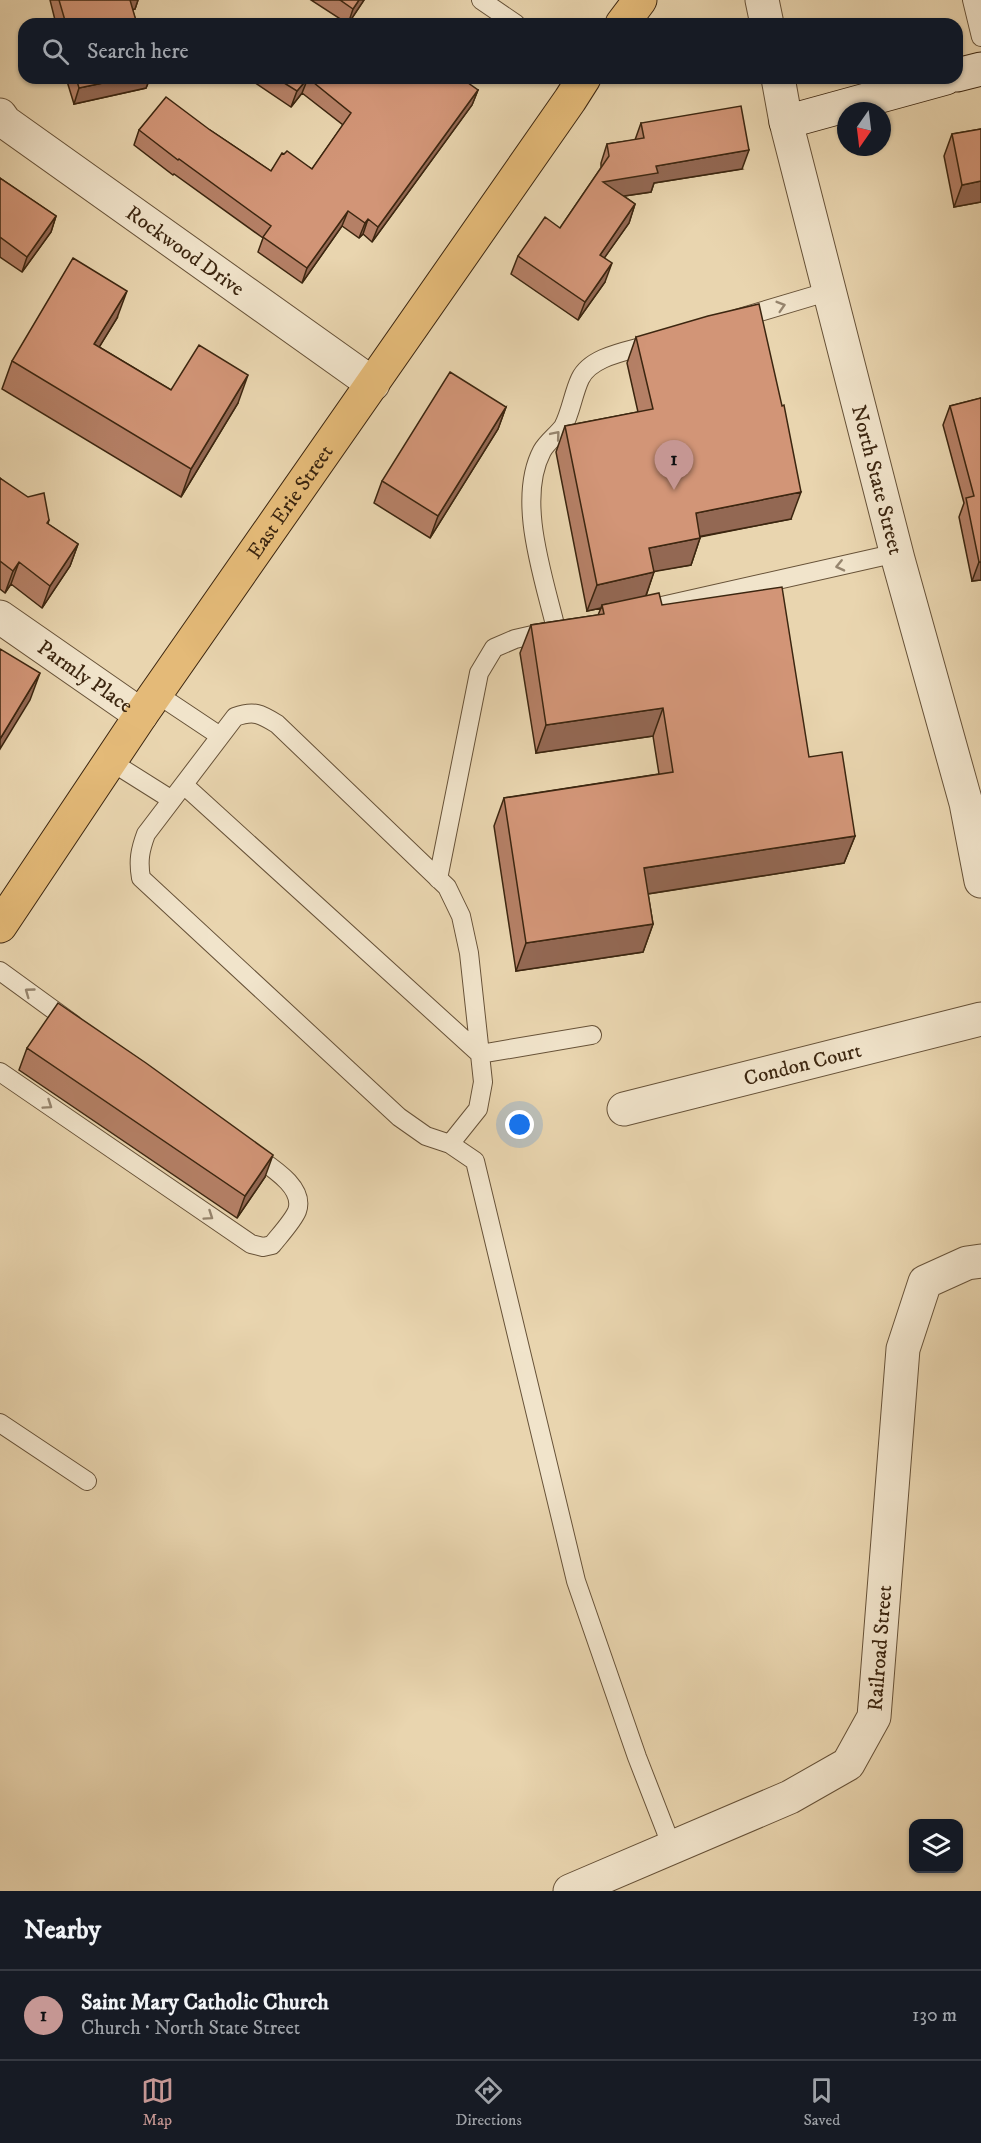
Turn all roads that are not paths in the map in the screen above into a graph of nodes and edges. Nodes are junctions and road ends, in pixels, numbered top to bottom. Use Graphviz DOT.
graph roads {
  1 [pos="481,0"];
  2 [pos="640,0"];
  3 [pos="762,0"];
  4 [pos="972,0"];
  5 [pos="507,18"];
  6 [pos="626,18"];
  7 [pos="766,18"];
  8 [pos="981,37"];
  9 [pos="981,69"];
  10 [pos="963,74"];
  11 [pos="580,84"];
  12 [pos="779,84"];
  13 [pos="924,84"];
  14 [pos="0,115"];
  15 [pos="786,122"];
  16 [pos="830,291"];
  17 [pos="715,326"];
  18 [pos="671,339"];
  19 [pos="373,384"];
  20 [pos="897,553"];
  21 [pos="625,614"];
  22 [pos="0,617"];
  23 [pos="149,704"];
  24 [pos="220,736"];
  25 [pos="110,760"];
  26 [pos="184,785"];
  27 [pos="172,800"];
  28 [pos="973,801"];
  29 [pos="438,879"];
  30 [pos="981,881"];
  31 [pos="0,926"];
  32 [pos="0,971"];
  33 [pos="981,1018"];
  34 [pos="592,1035"];
  35 [pos="89,1036"];
  36 [pos="480,1054"];
  37 [pos="0,1072"];
  38 [pos="624,1110"];
  39 [pos="450,1144"];
  40 [pos="240,1145"];
  41 [pos="981,1262"];
  42 [pos="0,1423"];
  43 [pos="87,1481"];
  44 [pos="672,1847"];
  45 [pos="570,1891"];
  1 -- 5 [label="lane"];
  2 -- 6 [label="main road"];
  3 -- 7 [label="street"];
  4 -- 8 [label="lane"];
  9 -- 10 [label="street"];
  11 -- 19 [label="main road, East Erie Street"];
  12 -- 15 [label="street, North State Street"];
  13 -- 15 [label="street"];
  14 -- 19 [label="street, Rockwood Drive"];
  15 -- 16 [label="street, North State Street"];
  17 -- 16 [label="lane, one-way"];
  16 -- 20 [label="street, North State Street"];
  29 -- 18 [label="lane, one-way"];
  19 -- 23 [label="main road, East Erie Street"];
  20 -- 21 [label="lane, one-way"];
  20 -- 28 [label="street, North State Street"];
  22 -- 23 [label="street, Parmly Place"];
  23 -- 24 [label="lane"];
  23 -- 25 [label="main road, East Erie Street"];
  24 -- 26 [label="lane"];
  24 -- 29 [label="lane"];
  25 -- 27 [label="lane"];
  25 -- 31 [label="main road, East Erie Street"];
  26 -- 27 [label="lane"];
  26 -- 36 [label="lane"];
  27 -- 39 [label="lane"];
  28 -- 30 [label="street, North State Street"];
  29 -- 36 [label="lane"];
  35 -- 32 [label="lane, one-way"];
  33 -- 38 [label="street, Condon Court"];
  34 -- 36 [label="lane"];
  36 -- 39 [label="lane"];
  37 -- 40 [label="lane, one-way"];
  39 -- 44 [label="lane"];
  41 -- 44 [label="street, Railroad Street"];
  42 -- 43 [label="lane"];
  44 -- 45 [label="street, Railroad Street"];
}
